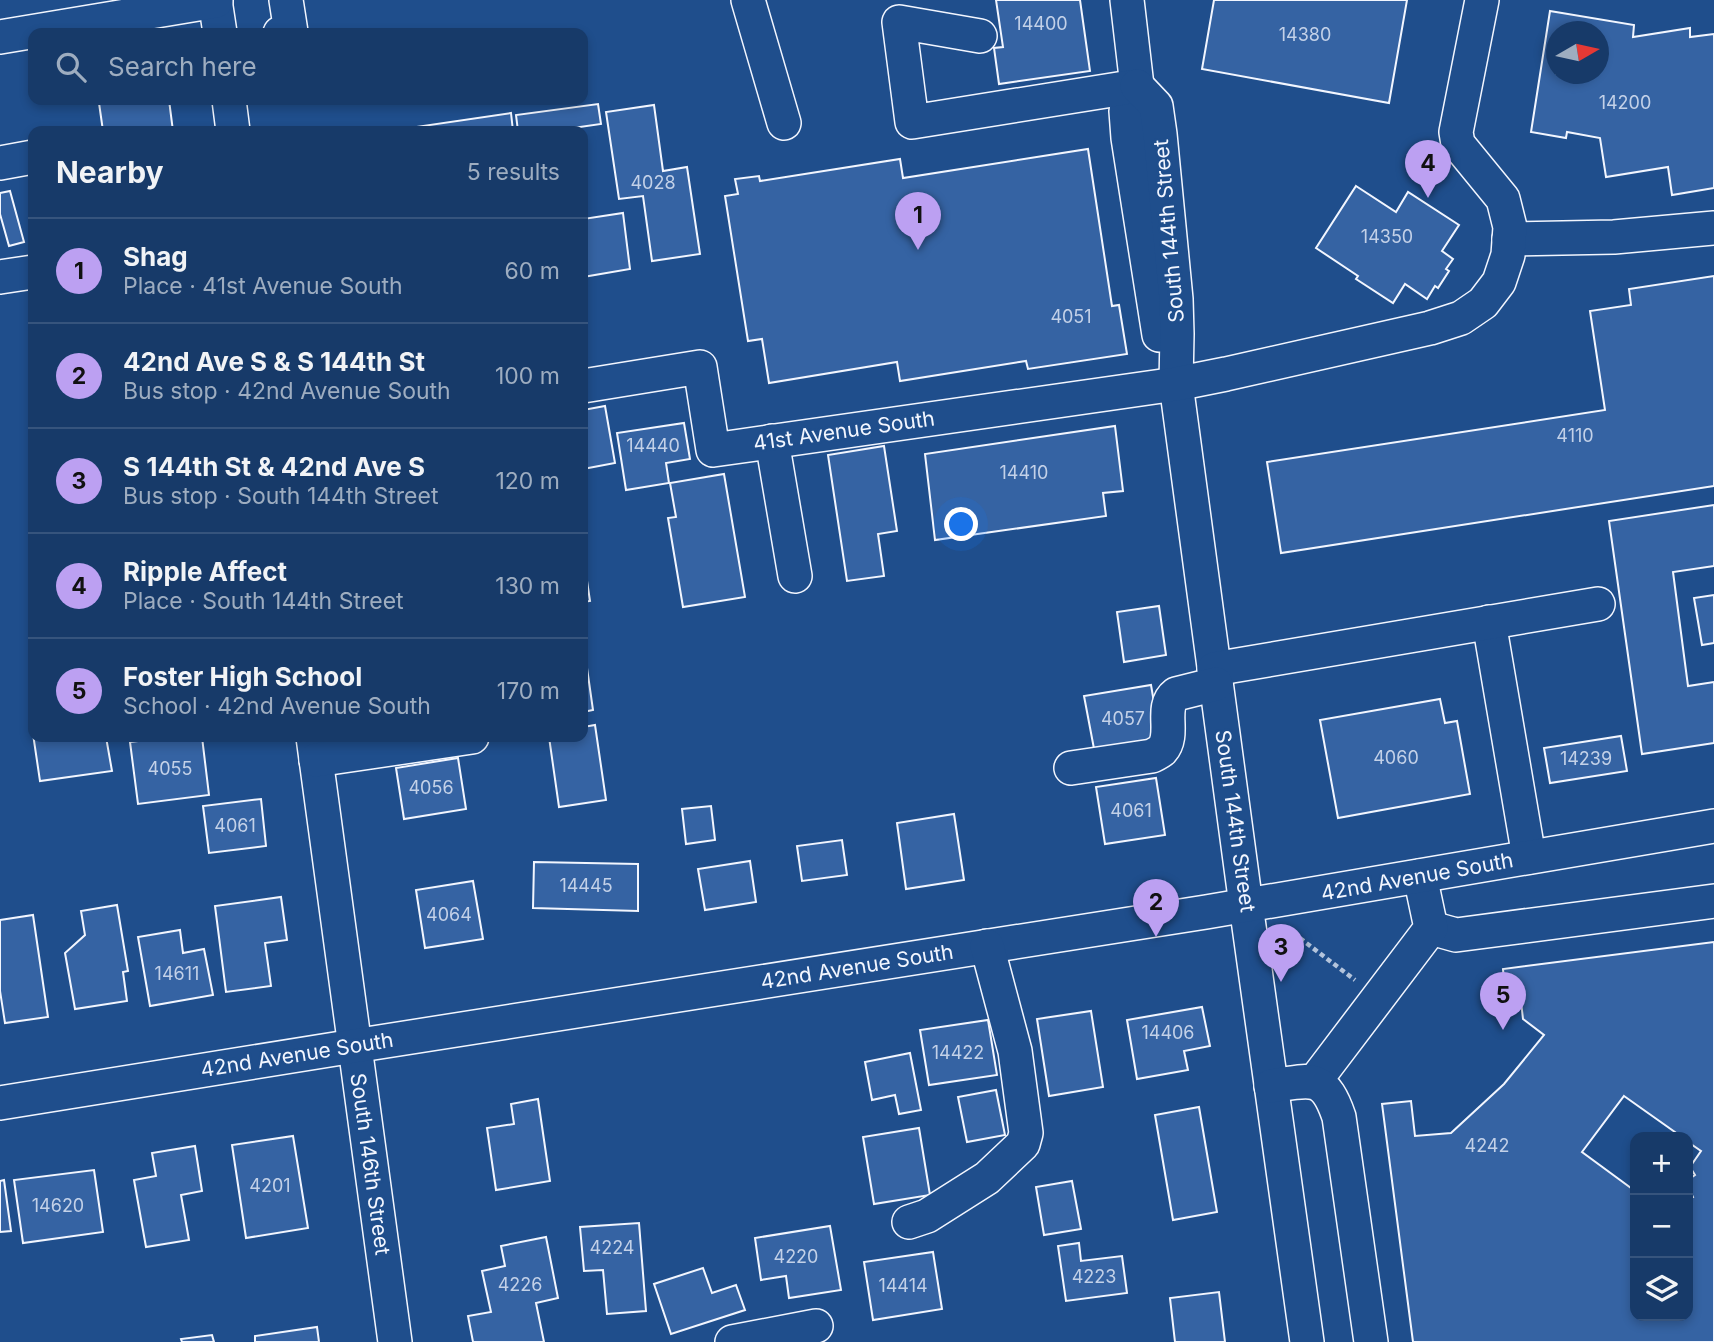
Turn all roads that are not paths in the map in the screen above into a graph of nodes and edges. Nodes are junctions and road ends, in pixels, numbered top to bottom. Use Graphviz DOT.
graph roads {
  1 [pos="216,0"];
  2 [pos="286,0"];
  3 [pos="748,0"];
  4 [pos="1127,0"];
  5 [pos="1482,0"];
  6 [pos="53,28"];
  7 [pos="219,28"];
  8 [pos="290,28"];
  9 [pos="28,32"];
  10 [pos="980,36"];
  11 [pos="0,37"];
  12 [pos="1137,86"];
  13 [pos="230,105"];
  14 [pos="784,123"];
  15 [pos="232,126"];
  16 [pos="28,158"];
  17 [pos="0,163"];
  18 [pos="1714,228"];
  19 [pos="1509,239"];
  20 [pos="28,272"];
  21 [pos="0,277"];
  22 [pos="1176,383"];
  23 [pos="588,385"];
  24 [pos="772,441"];
  25 [pos="795,576"];
  26 [pos="1598,604"];
  27 [pos="1489,622"];
  28 [pos="1215,676"];
  29 [pos="401,742"];
  30 [pos="315,748"];
  31 [pos="1071,768"];
  32 [pos="1714,826"];
  33 [pos="1529,857"];
  34 [pos="1420,876"];
  35 [pos="1714,901"];
  36 [pos="1246,905"];
  37 [pos="1431,928"];
  38 [pos="987,946"];
  39 [pos="354,1046"];
  40 [pos="1315,1082"];
  41 [pos="1271,1086"];
  42 [pos="0,1104"];
  43 [pos="909,1222"];
  44 [pos="816,1326"];
  45 [pos="395,1342"];
  46 [pos="732,1342"];
  47 [pos="1307,1342"];
  48 [pos="1371,1342"];
  1 -- 6 [label="street"];
  1 -- 7 [label="street"];
  2 -- 8 [label="street"];
  3 -- 14 [label="street"];
  4 -- 12 [label="street, South 144th Street"];
  5 -- 19 [label="street, 41st Avenue South"];
  9 -- 11 [label="street"];
  10 -- 12 [label="street"];
  12 -- 22 [label="street, South 144th Street"];
  13 -- 15 [label="street"];
  16 -- 17 [label="street"];
  18 -- 19 [label="street"];
  19 -- 22 [label="street, 41st Avenue South"];
  20 -- 21 [label="street"];
  22 -- 24 [label="street, 41st Avenue South"];
  22 -- 28 [label="street, South 144th Street"];
  23 -- 24 [label="street, 41st Avenue South"];
  24 -- 25 [label="street"];
  26 -- 27 [label="street"];
  27 -- 28 [label="street"];
  27 -- 33 [label="street"];
  28 -- 31 [label="street"];
  28 -- 36 [label="street, South 144th Street"];
  29 -- 30 [label="street"];
  30 -- 39 [label="street, South 146th Street"];
  32 -- 33 [label="street, 42nd Avenue South"];
  33 -- 34 [label="street, 42nd Avenue South"];
  34 -- 36 [label="street, 42nd Avenue South"];
  34 -- 37 [label="street"];
  35 -- 37 [label="street"];
  36 -- 38 [label="street, 42nd Avenue South"];
  36 -- 41 [label="street, South 144th Street"];
  37 -- 40 [label="street"];
  38 -- 39 [label="street, 42nd Avenue South"];
  38 -- 43 [label="street"];
  39 -- 42 [label="street, 42nd Avenue South"];
  39 -- 45 [label="street, South 146th Street"];
  40 -- 41 [label="street"];
  40 -- 48 [label="street"];
  41 -- 47 [label="street, South 144th Street"];
  44 -- 46 [label="street"];
}
